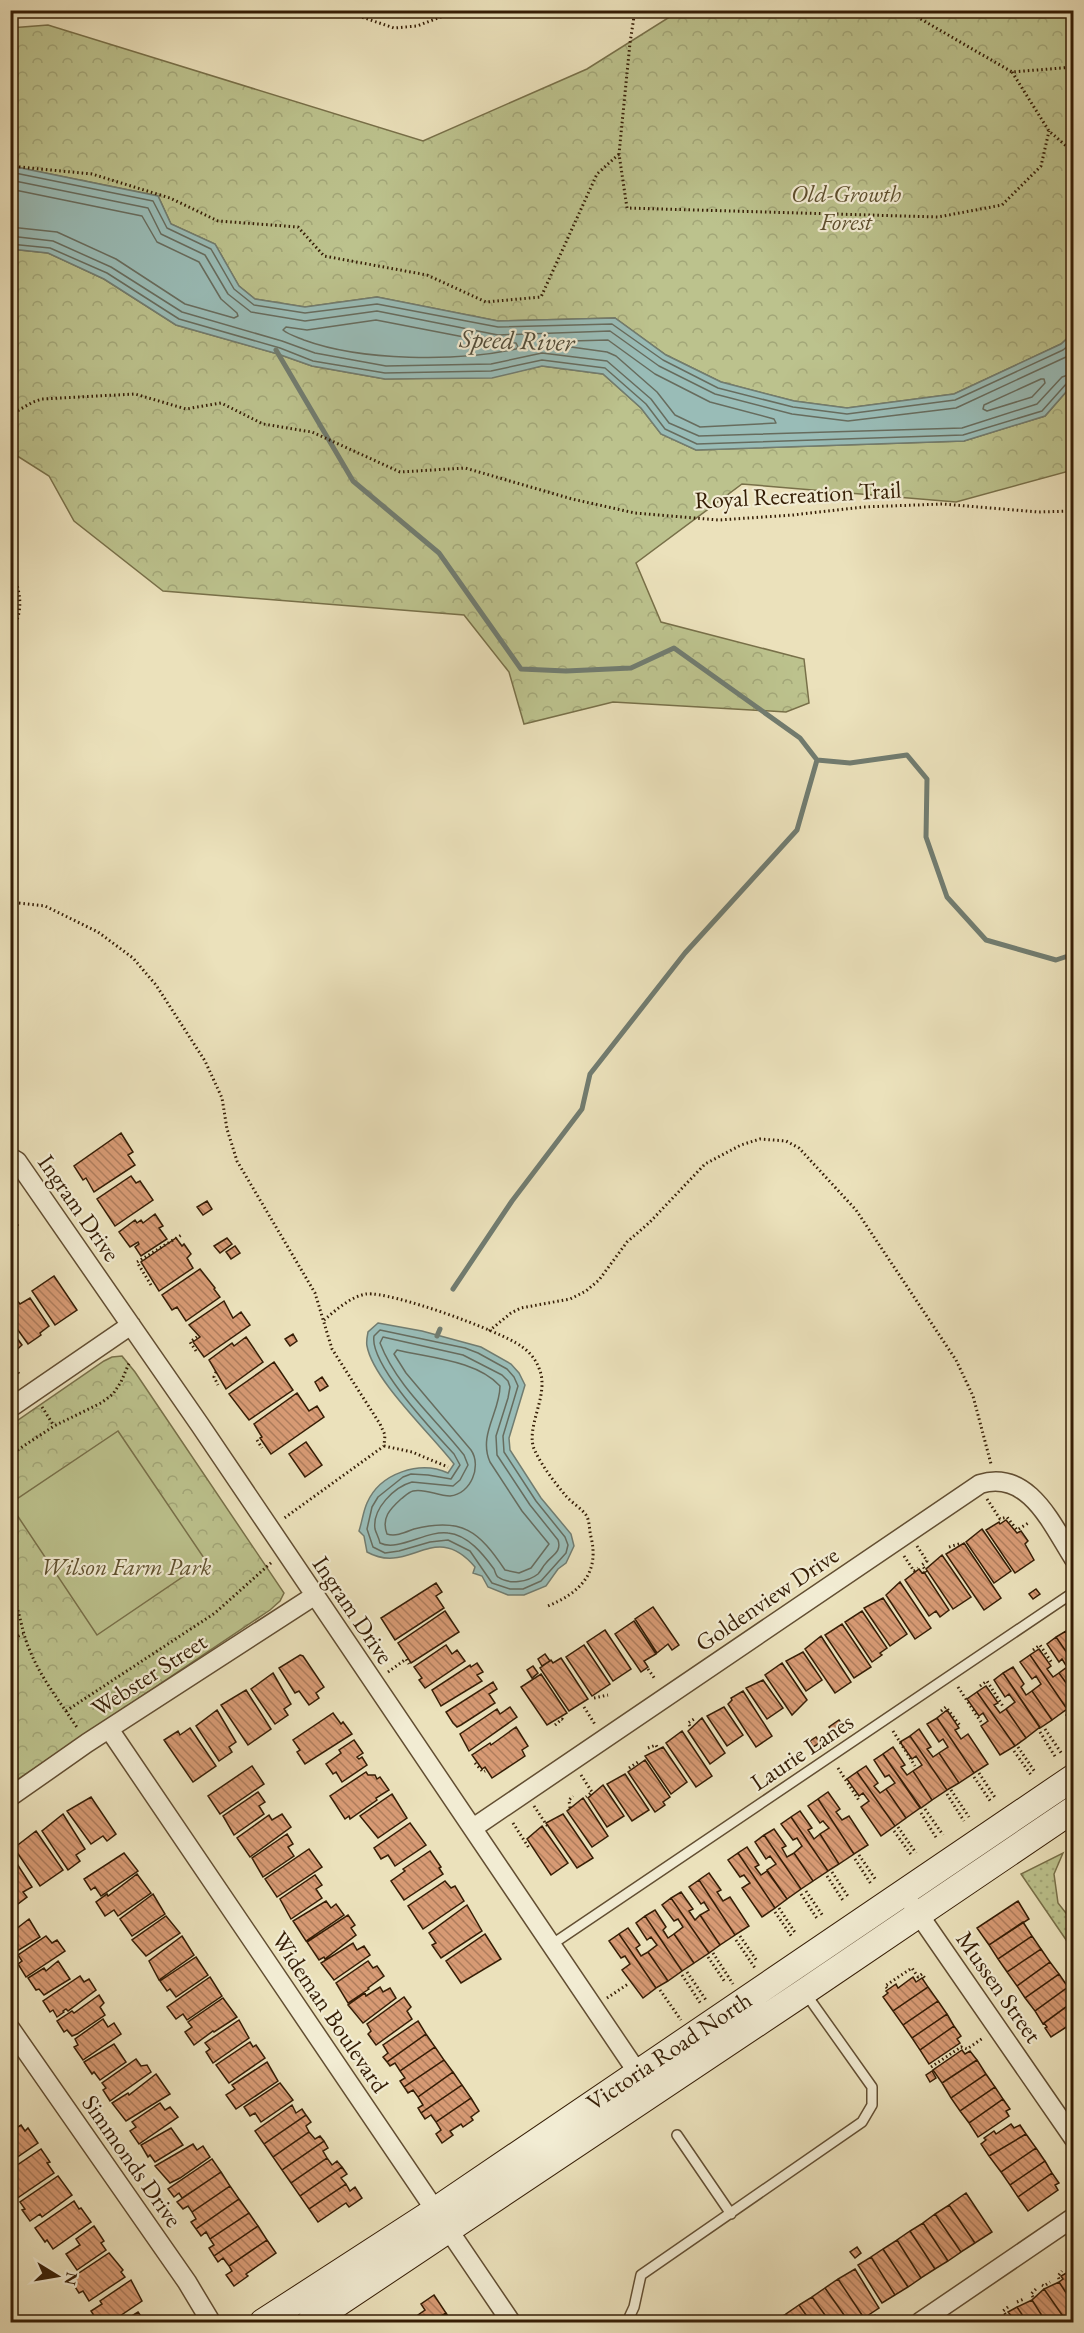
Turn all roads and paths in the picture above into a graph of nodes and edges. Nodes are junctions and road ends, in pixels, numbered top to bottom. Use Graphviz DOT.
graph roads {
  1 [pos="341,10"];
  2 [pos="459,10"];
  3 [pos="635,10"];
  4 [pos="905,10"];
  5 [pos="1074,67"];
  6 [pos="1012,72"];
  7 [pos="1049,131"];
  8 [pos="620,154"];
  9 [pos="1074,157"];
  10 [pos="10,166"];
  11 [pos="10,415"];
  12 [pos="1074,511"];
  13 [pos="10,570"];
  14 [pos="10,631"];
  15 [pos="10,902"];
  16 [pos="10,1157"];
  17 [pos="183,1234"];
  18 [pos="152,1285"];
  19 [pos="324,1320"];
  20 [pos="131,1325"];
  21 [pos="489,1331"];
  22 [pos="197,1337"];
  23 [pos="196,1351"];
  24 [pos="10,1361"];
  25 [pos="130,1361"];
  26 [pos="216,1372"];
  27 [pos="20,1376"];
  28 [pos="218,1385"];
  29 [pos="33,1393"];
  30 [pos="10,1408"];
  31 [pos="54,1426"];
  32 [pos="257,1440"];
  33 [pos="384,1446"];
  34 [pos="262,1448"];
  35 [pos="10,1455"];
  36 [pos="448,1467"];
  37 [pos="984,1483"];
  38 [pos="269,1528"];
  39 [pos="1017,1530"];
  40 [pos="908,1532"];
  41 [pos="962,1543"];
  42 [pos="949,1547"];
  43 [pos="285,1551"];
  44 [pos="1074,1559"];
  45 [pos="928,1574"];
  46 [pos="10,1589"];
  47 [pos="1074,1592"];
  48 [pos="314,1596"];
  49 [pos="548,1606"];
  50 [pos="23,1634"];
  51 [pos="10,1640"];
  52 [pos="1033,1650"];
  53 [pos="1052,1663"];
  54 [pos="409,1664"];
  55 [pos="648,1669"];
  56 [pos="950,1675"];
  57 [pos="656,1679"];
  58 [pos="372,1682"];
  59 [pos="980,1686"];
  60 [pos="608,1695"];
  61 [pos="594,1698"];
  62 [pos="1004,1708"];
  63 [pos="66,1711"];
  64 [pos="941,1711"];
  65 [pos="1066,1714"];
  66 [pos="694,1719"];
  67 [pos="885,1719"];
  68 [pos="564,1721"];
  69 [pos="981,1722"];
  70 [pos="555,1725"];
  71 [pos="1074,1725"];
  72 [pos="690,1726"];
  73 [pos="961,1727"];
  74 [pos="110,1729"];
  75 [pos="1045,1729"];
  76 [pos="1040,1732"];
  77 [pos="87,1743"];
  78 [pos="1018,1747"];
  79 [pos="648,1748"];
  80 [pos="658,1749"];
  81 [pos="1014,1750"];
  82 [pos="1062,1754"];
  83 [pos="831,1756"];
  84 [pos="1056,1758"];
  85 [pos="571,1761"];
  86 [pos="638,1762"];
  87 [pos="475,1763"];
  88 [pos="915,1766"];
  89 [pos="629,1768"];
  90 [pos="485,1770"];
  91 [pos="1035,1772"];
  92 [pos="979,1773"];
  93 [pos="1031,1775"];
  94 [pos="974,1777"];
  95 [pos="1074,1777"];
  96 [pos="951,1791"];
  97 [pos="525,1792"];
  98 [pos="946,1794"];
  99 [pos="573,1796"];
  100 [pos="10,1797"];
  101 [pos="586,1797"];
  102 [pos="996,1799"];
  103 [pos="860,1802"];
  104 [pos="991,1803"];
  105 [pos="570,1808"];
  106 [pos="925,1809"];
  107 [pos="1074,1809"];
  108 [pos="921,1813"];
  109 [pos="969,1817"];
  110 [pos="964,1821"];
  111 [pos="513,1823"];
  112 [pos="548,1827"];
  113 [pos="898,1827"];
  114 [pos="473,1828"];
  115 [pos="894,1831"];
  116 [pos="943,1835"];
  117 [pos="937,1839"];
  118 [pos="529,1848"];
  119 [pos="916,1853"];
  120 [pos="859,1854"];
  121 [pos="912,1856"];
  122 [pos="855,1859"];
  123 [pos="832,1872"];
  124 [pos="827,1876"];
  125 [pos="876,1880"];
  126 [pos="871,1884"];
  127 [pos="806,1891"];
  128 [pos="905,1892"];
  129 [pos="801,1894"];
  130 [pos="849,1898"];
  131 [pos="844,1902"];
  132 [pos="779,1908"];
  133 [pos="775,1912"];
  134 [pos="919,1914"];
  135 [pos="823,1916"];
  136 [pos="818,1920"];
  137 [pos="796,1934"];
  138 [pos="740,1936"];
  139 [pos="792,1937"];
  140 [pos="736,1940"];
  141 [pos="551,1945"];
  142 [pos="713,1953"];
  143 [pos="708,1957"];
  144 [pos="757,1961"];
  145 [pos="687,1972"];
  146 [pos="682,1975"];
  147 [pos="927,1980"];
  148 [pos="725,1982"];
  149 [pos="628,1984"];
  150 [pos="767,1986"];
  151 [pos="886,1988"];
  152 [pos="660,1990"];
  153 [pos="804,1992"];
  154 [pos="745,2000"];
  155 [pos="593,2008"];
  156 [pos="716,2020"];
  157 [pos="10,2028"];
  158 [pos="691,2037"];
  159 [pos="983,2038"];
  160 [pos="931,2067"];
  161 [pos="637,2072"];
  162 [pos="651,2093"];
  163 [pos="677,2136"];
  164 [pos="1074,2139"];
  165 [pos="731,2214"];
  166 [pos="1074,2217"];
  167 [pos="443,2220"];
  168 [pos="1074,2266"];
  169 [pos="1069,2267"];
  170 [pos="1062,2271"];
  171 [pos="1059,2279"];
  172 [pos="1050,2282"];
  173 [pos="1042,2285"];
  174 [pos="1036,2289"];
  175 [pos="1033,2297"];
  176 [pos="1024,2299"];
  177 [pos="1017,2302"];
  178 [pos="1008,2307"];
  179 [pos="874,2315"];
  180 [pos="1008,2318"];
  181 [pos="211,2322"];
  182 [pos="263,2322"];
  183 [pos="310,2322"];
  184 [pos="511,2322"];
  185 [pos="627,2322"];
  186 [pos="879,2322"];
  187 [pos="920,2322"];
  1 -- 2 [label="path"];
  3 -- 8 [label="path"];
  4 -- 6 [label="path"];
  5 -- 6 [label="path"];
  6 -- 7 [label="path"];
  7 -- 8 [label="path"];
  7 -- 9 [label="path"];
  8 -- 10 [label="path"];
  11 -- 12 [label="path, Royal Recreation Trail"];
  13 -- 14 [label="path"];
  15 -- 19 [label="path"];
  16 -- 20 [label="street, Ingram Drive"];
  17 -- 18 [label="path"];
  19 -- 21 [label="path"];
  19 -- 33 [label="path"];
  20 -- 29 [label="street"];
  20 -- 38 [label="street, Ingram Drive"];
  21 -- 37 [label="path"];
  21 -- 49 [label="path"];
  22 -- 23 [label="path"];
  24 -- 27 [label="path"];
  25 -- 31 [label="path"];
  26 -- 28 [label="path"];
  29 -- 30 [label="street"];
  29 -- 31 [label="path"];
  31 -- 35 [label="path"];
  32 -- 34 [label="path"];
  33 -- 36 [label="path"];
  33 -- 38 [label="path"];
  37 -- 39 [label="path"];
  37 -- 40 [label="street, Goldenview Drive"];
  37 -- 44 [label="street"];
  38 -- 43 [label="street, Ingram Drive"];
  40 -- 45 [label="path"];
  40 -- 85 [label="street, Goldenview Drive"];
  41 -- 42 [label="path"];
  43 -- 48 [label="street, Ingram Drive"];
  43 -- 63 [label="path"];
  46 -- 50 [label="path"];
  47 -- 56 [label="lane, Laurie Lanes"];
  48 -- 58 [label="street, Ingram Drive"];
  48 -- 74 [label="street, Webster Street"];
  50 -- 51 [label="path"];
  50 -- 63 [label="path"];
  52 -- 53 [label="path"];
  54 -- 58 [label="path"];
  55 -- 57 [label="path"];
  56 -- 67 [label="lane, Laurie Lanes"];
  56 -- 69 [label="path"];
  58 -- 114 [label="street, Ingram Drive"];
  59 -- 62 [label="path"];
  60 -- 61 [label="path"];
  63 -- 77 [label="path"];
  64 -- 73 [label="path"];
  65 -- 71 [label="path"];
  66 -- 72 [label="path"];
  67 -- 83 [label="lane, Laurie Lanes"];
  67 -- 88 [label="path"];
  68 -- 70 [label="path"];
  74 -- 77 [label="street, Webster Street"];
  74 -- 167 [label="street, Wideman Boulevard"];
  75 -- 82 [label="path"];
  76 -- 84 [label="path"];
  77 -- 100 [label="street, Webster Street"];
  78 -- 91 [label="path"];
  79 -- 80 [label="path"];
  81 -- 93 [label="path"];
  83 -- 103 [label="path"];
  83 -- 141 [label="lane, Laurie Lanes"];
  85 -- 97 [label="street, Goldenview Drive"];
  85 -- 101 [label="path"];
  86 -- 89 [label="path"];
  87 -- 90 [label="path"];
  92 -- 102 [label="path"];
  94 -- 104 [label="path"];
  95 -- 128 [label="main road, Victoria Road North"];
  96 -- 109 [label="path"];
  97 -- 112 [label="path"];
  97 -- 114 [label="street, Goldenview Drive"];
  98 -- 110 [label="path"];
  99 -- 105 [label="path"];
  106 -- 116 [label="path"];
  107 -- 134 [label="main road, Victoria Road North"];
  108 -- 117 [label="path"];
  111 -- 118 [label="path"];
  113 -- 119 [label="path"];
  114 -- 141 [label="street, Ingram Drive"];
  115 -- 121 [label="path"];
  120 -- 125 [label="path"];
  122 -- 126 [label="path"];
  123 -- 130 [label="path"];
  124 -- 131 [label="path"];
  127 -- 135 [label="path"];
  128 -- 134 [label="street, Mussen Street"];
  128 -- 150 [label="main road, Victoria Road North"];
  129 -- 136 [label="path"];
  132 -- 137 [label="path"];
  133 -- 139 [label="path"];
  134 -- 153 [label="main road, Victoria Road North"];
  134 -- 164 [label="street, Mussen Street"];
  138 -- 144 [label="path"];
  140 -- 150 [label="path"];
  141 -- 155 [label="street, Ingram Drive"];
  142 -- 154 [label="path"];
  143 -- 148 [label="path"];
  145 -- 156 [label="path"];
  146 -- 156 [label="path"];
  147 -- 151 [label="path"];
  149 -- 155 [label="path"];
  150 -- 154 [label="main road, Victoria Road North"];
  152 -- 158 [label="path"];
  153 -- 162 [label="main road, Victoria Road North"];
  153 -- 165 [label="lane"];
  154 -- 156 [label="main road, Victoria Road North"];
  155 -- 161 [label="street, Ingram Drive"];
  156 -- 158 [label="main road, Victoria Road North"];
  157 -- 181 [label="street, Simmonds Drive"];
  158 -- 161 [label="main road, Victoria Road North"];
  159 -- 160 [label="path"];
  161 -- 162 [label="street, Ingram Drive"];
  161 -- 167 [label="main road, Victoria Road North"];
  162 -- 167 [label="main road, Victoria Road North"];
  163 -- 165 [label="lane"];
  165 -- 185 [label="lane"];
  166 -- 187 [label="street"];
  167 -- 182 [label="main road, Victoria Road North"];
  167 -- 183 [label="main road, Victoria Road North"];
  167 -- 184 [label="street, Wideman Boulevard"];
  168 -- 169 [label="path"];
  170 -- 171 [label="path"];
  172 -- 173 [label="path"];
  174 -- 175 [label="path"];
  176 -- 177 [label="path"];
  178 -- 180 [label="path"];
  179 -- 186 [label="path"];
}
